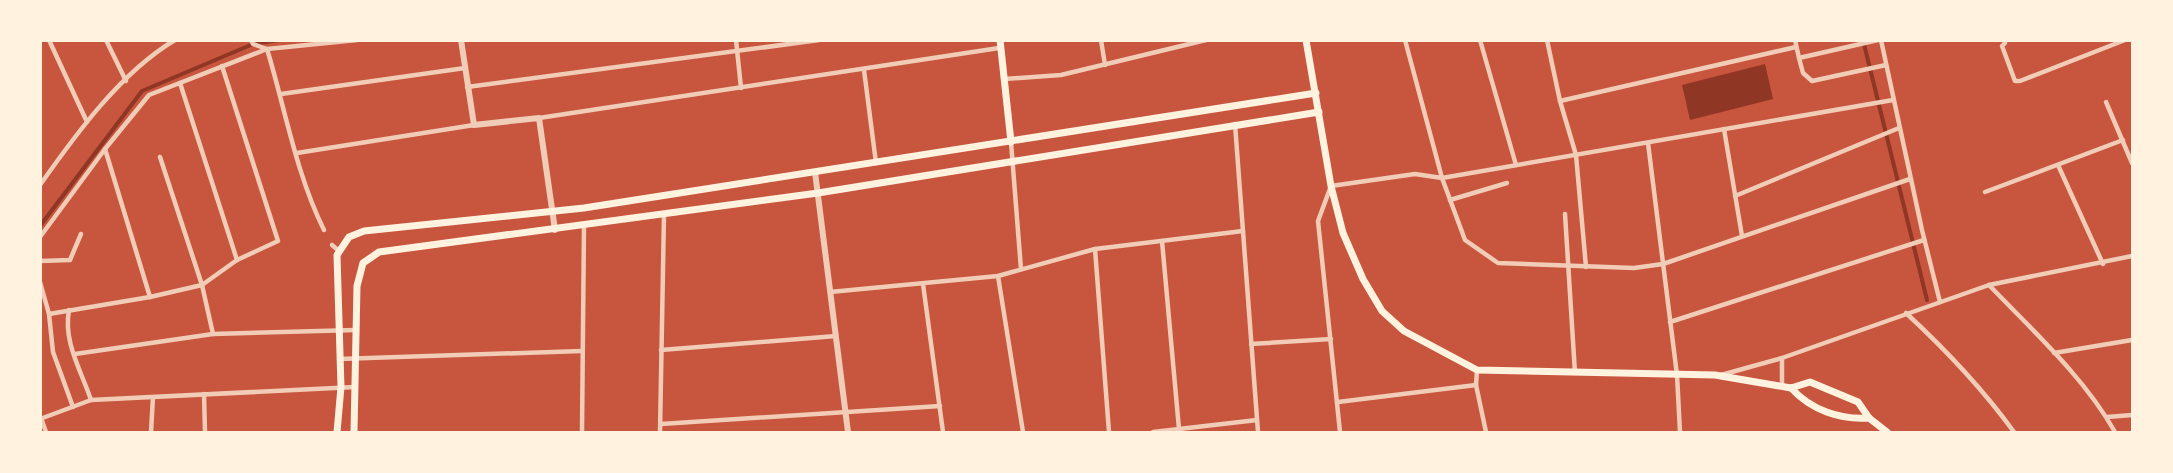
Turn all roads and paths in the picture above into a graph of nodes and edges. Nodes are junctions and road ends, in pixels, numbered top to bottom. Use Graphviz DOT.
graph roads {
  1 [pos="49,40"];
  2 [pos="106,40"];
  3 [pos="175,40"];
  4 [pos="251,40"];
  5 [pos="357,40"];
  6 [pos="461,40"];
  7 [pos="736,40"];
  8 [pos="819,40"];
  9 [pos="1101,40"];
  10 [pos="1206,40"];
  11 [pos="1306,40"];
  12 [pos="1405,40"];
  13 [pos="1480,40"];
  14 [pos="1547,40"];
  15 [pos="1795,40"];
  16 [pos="1879,40"];
  17 [pos="2122,41"];
  18 [pos="2005,43"];
  19 [pos="999,44"];
  20 [pos="1796,48"];
  21 [pos="267,49"];
  22 [pos="737,51"];
  23 [pos="1799,58"];
  24 [pos="1105,65"];
  25 [pos="1886,65"];
  26 [pos="222,66"];
  27 [pos="465,68"];
  28 [pos="864,70"];
  29 [pos="1004,79"];
  30 [pos="126,81"];
  31 [pos="180,82"];
  32 [pos="467,87"];
  33 [pos="741,88"];
  34 [pos="1316,93"];
  35 [pos="280,94"];
  36 [pos="1893,100"];
  37 [pos="1560,101"];
  38 [pos="2106,102"];
  39 [pos="1319,112"];
  40 [pos="539,118"];
  41 [pos="87,122"];
  42 [pos="1235,123"];
  43 [pos="474,125"];
  44 [pos="1899,128"];
  45 [pos="1724,129"];
  46 [pos="2123,140"];
  47 [pos="1011,142"];
  48 [pos="1648,143"];
  49 [pos="105,149"];
  50 [pos="297,153"];
  51 [pos="1576,155"];
  52 [pos="160,157"];
  53 [pos="1013,161"];
  54 [pos="876,163"];
  55 [pos="2133,163"];
  56 [pos="1516,165"];
  57 [pos="2058,165"];
  58 [pos="815,172"];
  59 [pos="40,173"];
  60 [pos="1442,178"];
  61 [pos="44,179"];
  62 [pos="1910,179"];
  63 [pos="1507,183"];
  64 [pos="40,185"];
  65 [pos="1331,186"];
  66 [pos="1984,192"];
  67 [pos="818,193"];
  68 [pos="1735,196"];
  69 [pos="1450,201"];
  70 [pos="552,212"];
  71 [pos="1565,214"];
  72 [pos="664,215"];
  73 [pos="584,226"];
  74 [pos="324,230"];
  75 [pos="555,230"];
  76 [pos="1243,231"];
  77 [pos="81,234"];
  78 [pos="1742,236"];
  79 [pos="40,237"];
  80 [pos="1924,240"];
  81 [pos="1162,241"];
  82 [pos="332,245"];
  83 [pos="1095,249"];
  84 [pos="339,251"];
  85 [pos="2133,256"];
  86 [pos="237,260"];
  87 [pos="40,261"];
  88 [pos="1663,264"];
  89 [pos="2103,264"];
  90 [pos="1569,266"];
  91 [pos="1586,267"];
  92 [pos="1021,269"];
  93 [pos="998,276"];
  94 [pos="40,282"];
  95 [pos="923,284"];
  96 [pos="202,285"];
  97 [pos="1989,285"];
  98 [pos="830,292"];
  99 [pos="150,297"];
  100 [pos="1940,302"];
  101 [pos="69,310"];
  102 [pos="1906,313"];
  103 [pos="49,314"];
  104 [pos="1670,322"];
  105 [pos="357,330"];
  106 [pos="339,331"];
  107 [pos="213,334"];
  108 [pos="836,336"];
  109 [pos="1331,339"];
  110 [pos="2133,340"];
  111 [pos="1251,344"];
  112 [pos="661,350"];
  113 [pos="582,351"];
  114 [pos="2054,353"];
  115 [pos="75,354"];
  116 [pos="357,358"];
  117 [pos="1782,358"];
  118 [pos="339,359"];
  119 [pos="1477,370"];
  120 [pos="1575,373"];
  121 [pos="1677,375"];
  122 [pos="1720,376"];
  123 [pos="1476,385"];
  124 [pos="1782,386"];
  125 [pos="341,387"];
  126 [pos="356,387"];
  127 [pos="1791,388"];
  128 [pos="204,394"];
  129 [pos="153,397"];
  130 [pos="91,400"];
  131 [pos="1338,402"];
  132 [pos="940,406"];
  133 [pos="73,407"];
  134 [pos="846,413"];
  135 [pos="2133,415"];
  136 [pos="2107,417"];
  137 [pos="41,418"];
  138 [pos="1869,418"];
  139 [pos="1257,420"];
  140 [pos="661,424"];
  141 [pos="1179,429"];
  142 [pos="45,432"];
  143 [pos="151,432"];
  144 [pos="206,432"];
  145 [pos="337,432"];
  146 [pos="354,432"];
  147 [pos="582,432"];
  148 [pos="660,432"];
  149 [pos="848,432"];
  150 [pos="943,432"];
  151 [pos="1023,432"];
  152 [pos="1109,432"];
  153 [pos="1153,432"];
  154 [pos="1258,432"];
  155 [pos="1340,432"];
  156 [pos="1486,432"];
  157 [pos="1680,432"];
  158 [pos="1887,432"];
  159 [pos="2014,432"];
  160 [pos="2115,432"];
  1 -- 41 [label="street"];
  2 -- 30 [label="street"];
  3 -- 30 [label="street"];
  4 -- 21 [label="street"];
  5 -- 21 [label="street"];
  6 -- 27 [label="street"];
  7 -- 22 [label="street"];
  8 -- 22 [label="street"];
  9 -- 24 [label="street"];
  10 -- 24 [label="street"];
  11 -- 34 [label="main road"];
  12 -- 60 [label="street"];
  13 -- 56 [label="street"];
  14 -- 37 [label="street"];
  15 -- 20 [label="street"];
  16 -- 23 [label="street"];
  16 -- 25 [label="street"];
  17 -- 18 [label="street"];
  19 -- 28 [label="street"];
  19 -- 29 [label="main road"];
  20 -- 23 [label="street"];
  20 -- 37 [label="street"];
  21 -- 26 [label="street"];
  21 -- 35 [label="street"];
  22 -- 32 [label="street"];
  22 -- 33 [label="street"];
  23 -- 25 [label="street"];
  24 -- 29 [label="street"];
  25 -- 36 [label="street"];
  26 -- 31 [label="street"];
  26 -- 86 [label="street"];
  27 -- 32 [label="street"];
  27 -- 35 [label="street"];
  28 -- 33 [label="street"];
  28 -- 54 [label="street"];
  29 -- 47 [label="main road"];
  30 -- 41 [label="street"];
  31 -- 49 [label="street"];
  31 -- 86 [label="street"];
  32 -- 43 [label="street"];
  33 -- 40 [label="street"];
  34 -- 39 [label="main road"];
  34 -- 47 [label="main road"];
  35 -- 50 [label="street"];
  36 -- 44 [label="street"];
  36 -- 45 [label="street"];
  37 -- 51 [label="street"];
  38 -- 46 [label="street"];
  39 -- 42 [label="main road"];
  39 -- 65 [label="main road"];
  40 -- 43 [label="street"];
  40 -- 70 [label="street"];
  41 -- 61 [label="street"];
  42 -- 53 [label="main road"];
  42 -- 76 [label="street"];
  43 -- 50 [label="street"];
  44 -- 62 [label="street"];
  44 -- 68 [label="street"];
  45 -- 48 [label="street"];
  45 -- 68 [label="street"];
  46 -- 55 [label="street"];
  46 -- 57 [label="street"];
  47 -- 53 [label="street"];
  47 -- 54 [label="main road"];
  48 -- 51 [label="street"];
  48 -- 88 [label="street"];
  49 -- 79 [label="street"];
  49 -- 99 [label="street"];
  50 -- 74 [label="street"];
  51 -- 56 [label="street"];
  51 -- 91 [label="street"];
  52 -- 96 [label="street"];
  53 -- 67 [label="main road"];
  53 -- 92 [label="street"];
  54 -- 58 [label="main road"];
  56 -- 60 [label="street"];
  57 -- 66 [label="street"];
  57 -- 89 [label="street"];
  58 -- 67 [label="street"];
  58 -- 70 [label="main road"];
  59 -- 61 [label="street"];
  60 -- 65 [label="street"];
  60 -- 69 [label="street"];
  61 -- 64 [label="street"];
  62 -- 78 [label="street"];
  62 -- 80 [label="street"];
  63 -- 69 [label="street"];
  65 -- 109 [label="street"];
  65 -- 119 [label="main road"];
  67 -- 72 [label="main road"];
  67 -- 98 [label="street"];
  68 -- 78 [label="street"];
  69 -- 90 [label="street"];
  70 -- 75 [label="street"];
  70 -- 84 [label="main road"];
  71 -- 90 [label="street"];
  72 -- 73 [label="main road"];
  72 -- 112 [label="street"];
  73 -- 75 [label="main road"];
  73 -- 113 [label="street"];
  75 -- 105 [label="main road"];
  76 -- 81 [label="street"];
  76 -- 111 [label="street"];
  77 -- 87 [label="street"];
  78 -- 88 [label="street"];
  80 -- 100 [label="street"];
  80 -- 104 [label="street"];
  81 -- 83 [label="street"];
  81 -- 141 [label="street"];
  82 -- 84 [label="street"];
  83 -- 92 [label="street"];
  83 -- 152 [label="street"];
  84 -- 106 [label="main road"];
  85 -- 89 [label="street"];
  86 -- 96 [label="street"];
  88 -- 91 [label="street"];
  88 -- 104 [label="street"];
  89 -- 97 [label="street"];
  90 -- 91 [label="street"];
  90 -- 120 [label="street"];
  92 -- 93 [label="street"];
  93 -- 95 [label="street"];
  93 -- 151 [label="street"];
  94 -- 103 [label="street"];
  95 -- 98 [label="street"];
  95 -- 132 [label="street"];
  96 -- 99 [label="street"];
  96 -- 107 [label="street"];
  97 -- 100 [label="street"];
  97 -- 114 [label="street"];
  98 -- 108 [label="street"];
  99 -- 101 [label="street"];
  100 -- 102 [label="street"];
  101 -- 103 [label="street"];
  101 -- 115 [label="street"];
  102 -- 117 [label="street"];
  102 -- 159 [label="street"];
  103 -- 133 [label="street"];
  104 -- 121 [label="street"];
  105 -- 106 [label="street"];
  105 -- 116 [label="main road"];
  106 -- 107 [label="street"];
  106 -- 118 [label="main road"];
  107 -- 115 [label="street"];
  108 -- 112 [label="street"];
  108 -- 134 [label="street"];
  109 -- 111 [label="street"];
  109 -- 131 [label="street"];
  110 -- 114 [label="street"];
  111 -- 139 [label="street"];
  112 -- 140 [label="street"];
  113 -- 116 [label="street"];
  113 -- 147 [label="street"];
  114 -- 136 [label="street"];
  115 -- 130 [label="street"];
  116 -- 118 [label="street"];
  116 -- 126 [label="main road"];
  117 -- 122 [label="street"];
  117 -- 124 [label="street"];
  118 -- 125 [label="main road"];
  119 -- 120 [label="main road"];
  119 -- 123 [label="street"];
  120 -- 121 [label="main road"];
  121 -- 122 [label="main road"];
  121 -- 157 [label="street"];
  122 -- 124 [label="main road"];
  123 -- 131 [label="street"];
  123 -- 156 [label="street"];
  124 -- 127 [label="main road"];
  125 -- 126 [label="street"];
  125 -- 128 [label="street"];
  125 -- 145 [label="main road"];
  126 -- 146 [label="main road"];
  127 -- 138 [label="main road"];
  127 -- 138 [label="main road"];
  128 -- 129 [label="street"];
  128 -- 144 [label="street"];
  129 -- 130 [label="street"];
  129 -- 143 [label="street"];
  130 -- 133 [label="street"];
  131 -- 155 [label="street"];
  132 -- 134 [label="street"];
  132 -- 150 [label="street"];
  133 -- 137 [label="street"];
  134 -- 140 [label="street"];
  134 -- 149 [label="street"];
  135 -- 136 [label="street"];
  136 -- 160 [label="street"];
  137 -- 142 [label="street"];
  138 -- 158 [label="main road"];
  139 -- 141 [label="street"];
  139 -- 154 [label="street"];
  140 -- 148 [label="street"];
  141 -- 153 [label="street"];
}
